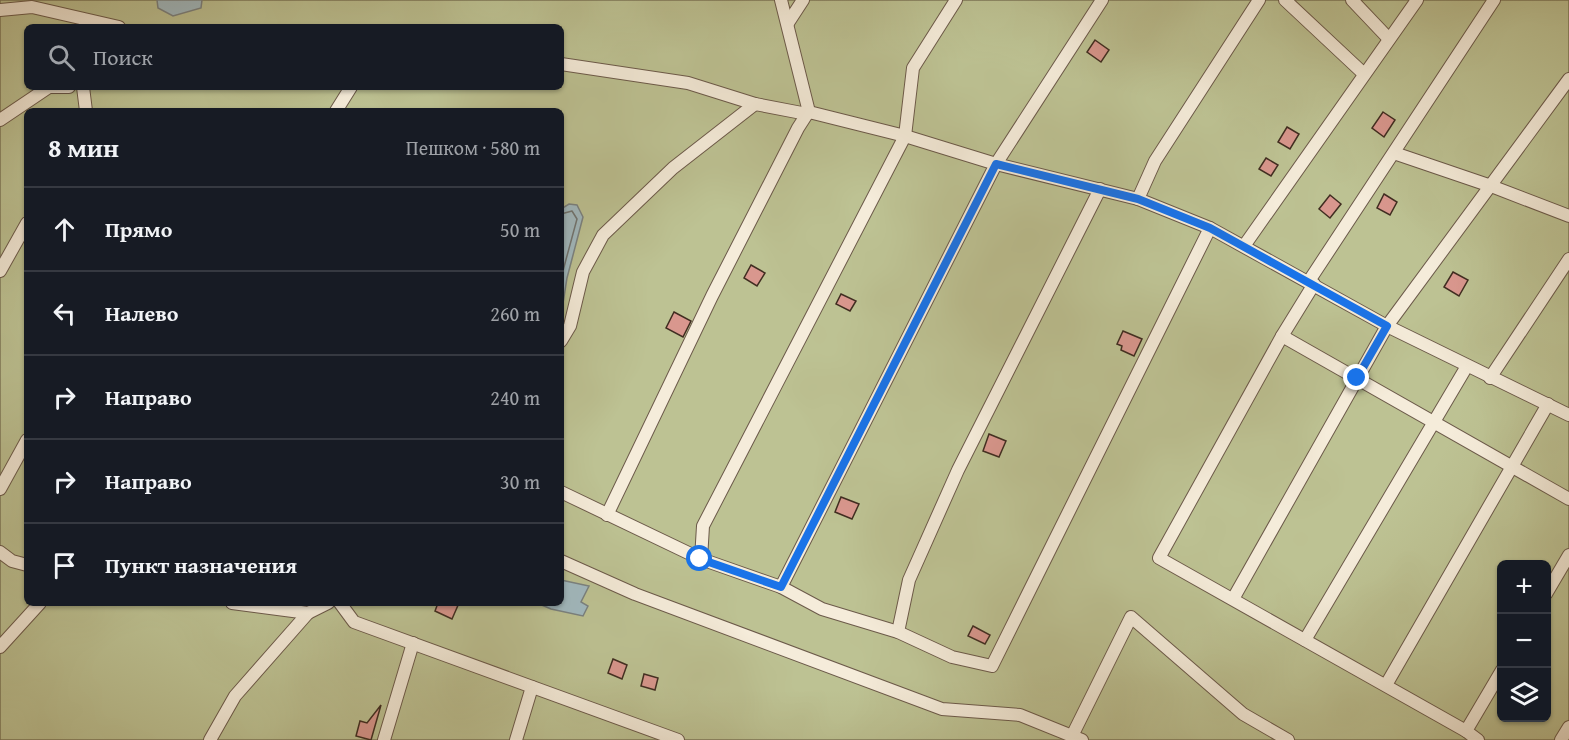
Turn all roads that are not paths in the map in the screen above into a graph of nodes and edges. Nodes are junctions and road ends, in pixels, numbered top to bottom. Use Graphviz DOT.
graph roads {
  1 [pos="781,0"];
  2 [pos="803,0"];
  3 [pos="956,0"];
  4 [pos="1102,0"];
  5 [pos="1259,0"];
  6 [pos="1285,0"];
  7 [pos="1352,0"];
  8 [pos="1417,0"];
  9 [pos="1494,0"];
  10 [pos="26,4"];
  11 [pos="0,10"];
  12 [pos="788,23"];
  13 [pos="107,24"];
  14 [pos="1389,39"];
  15 [pos="564,64"];
  16 [pos="1364,74"];
  17 [pos="1569,79"];
  18 [pos="45,90"];
  19 [pos="83,90"];
  20 [pos="349,90"];
  21 [pos="755,104"];
  22 [pos="86,108"];
  23 [pos="338,108"];
  24 [pos="808,113"];
  25 [pos="0,120"];
  26 [pos="904,136"];
  27 [pos="1394,153"];
  28 [pos="996,164"];
  29 [pos="1491,186"];
  30 [pos="1100,189"];
  31 [pos="1138,199"];
  32 [pos="1569,216"];
  33 [pos="24,228"];
  34 [pos="1210,228"];
  35 [pos="1244,246"];
  36 [pos="1569,259"];
  37 [pos="0,271"];
  38 [pos="1312,282"];
  39 [pos="1387,326"];
  40 [pos="564,336"];
  41 [pos="1282,336"];
  42 [pos="1467,366"];
  43 [pos="1357,378"];
  44 [pos="1490,378"];
  45 [pos="1548,404"];
  46 [pos="1569,415"];
  47 [pos="1434,422"];
  48 [pos="24,445"];
  49 [pos="1512,467"];
  50 [pos="0,489"];
  51 [pos="564,494"];
  52 [pos="1569,499"];
  53 [pos="606,515"];
  54 [pos="0,552"];
  55 [pos="1569,555"];
  56 [pos="700,559"];
  57 [pos="564,562"];
  58 [pos="24,564"];
  59 [pos="1551,586"];
  60 [pos="781,587"];
  61 [pos="1233,599"];
  62 [pos="37,606"];
  63 [pos="255,606"];
  64 [pos="322,606"];
  65 [pos="342,606"];
  66 [pos="308,613"];
  67 [pos="898,632"];
  68 [pos="1305,640"];
  69 [pos="413,643"];
  70 [pos="0,647"];
  71 [pos="1497,678"];
  72 [pos="1386,685"];
  73 [pos="532,687"];
  74 [pos="1569,727"];
  75 [pos="1466,731"];
  76 [pos="650,735"];
  77 [pos="1077,738"];
  78 [pos="210,740"];
  79 [pos="384,740"];
  80 [pos="516,740"];
  81 [pos="678,740"];
  82 [pos="1288,740"];
  83 [pos="1478,740"];
  84 [pos="1561,740"];
  1 -- 12 [label="street"];
  2 -- 12 [label="street"];
  3 -- 26 [label="street"];
  4 -- 28 [label="street"];
  5 -- 31 [label="street"];
  6 -- 16 [label="street"];
  7 -- 14 [label="street"];
  8 -- 14 [label="street"];
  9 -- 27 [label="street"];
  10 -- 11 [label="street"];
  10 -- 13 [label="street"];
  12 -- 24 [label="street"];
  14 -- 16 [label="street"];
  15 -- 21 [label="street"];
  16 -- 35 [label="street"];
  17 -- 29 [label="street"];
  18 -- 25 [label="street"];
  19 -- 22 [label="street"];
  20 -- 23 [label="street"];
  21 -- 24 [label="street"];
  21 -- 40 [label="street"];
  24 -- 26 [label="street"];
  24 -- 53 [label="street"];
  26 -- 28 [label="street"];
  26 -- 56 [label="street"];
  27 -- 29 [label="street"];
  27 -- 38 [label="street"];
  28 -- 30 [label="street"];
  28 -- 60 [label="street"];
  29 -- 32 [label="street"];
  29 -- 39 [label="street"];
  30 -- 31 [label="street"];
  30 -- 67 [label="street"];
  31 -- 34 [label="street"];
  33 -- 37 [label="street"];
  34 -- 35 [label="street"];
  34 -- 67 [label="street"];
  35 -- 38 [label="street"];
  36 -- 44 [label="street"];
  38 -- 39 [label="street"];
  38 -- 41 [label="street"];
  39 -- 42 [label="street"];
  39 -- 43 [label="street"];
  41 -- 43 [label="street"];
  41 -- 61 [label="street"];
  42 -- 44 [label="street"];
  42 -- 47 [label="street"];
  43 -- 47 [label="street"];
  43 -- 61 [label="street"];
  44 -- 45 [label="street"];
  45 -- 46 [label="street"];
  45 -- 49 [label="street"];
  47 -- 49 [label="street"];
  47 -- 68 [label="street"];
  48 -- 50 [label="street"];
  49 -- 52 [label="street"];
  49 -- 72 [label="street"];
  51 -- 53 [label="street"];
  53 -- 56 [label="street"];
  54 -- 58 [label="street"];
  55 -- 59 [label="street"];
  56 -- 60 [label="street"];
  57 -- 77 [label="street"];
  60 -- 67 [label="street"];
  61 -- 68 [label="street"];
  62 -- 70 [label="street"];
  63 -- 66 [label="street"];
  64 -- 66 [label="street"];
  65 -- 69 [label="street"];
  66 -- 78 [label="street"];
  68 -- 72 [label="street"];
  69 -- 73 [label="street"];
  69 -- 79 [label="street"];
  71 -- 75 [label="street"];
  72 -- 75 [label="street"];
  73 -- 76 [label="street"];
  73 -- 80 [label="street"];
  74 -- 84 [label="street"];
  75 -- 83 [label="street"];
  76 -- 81 [label="street"];
  77 -- 82 [label="street"];
}
